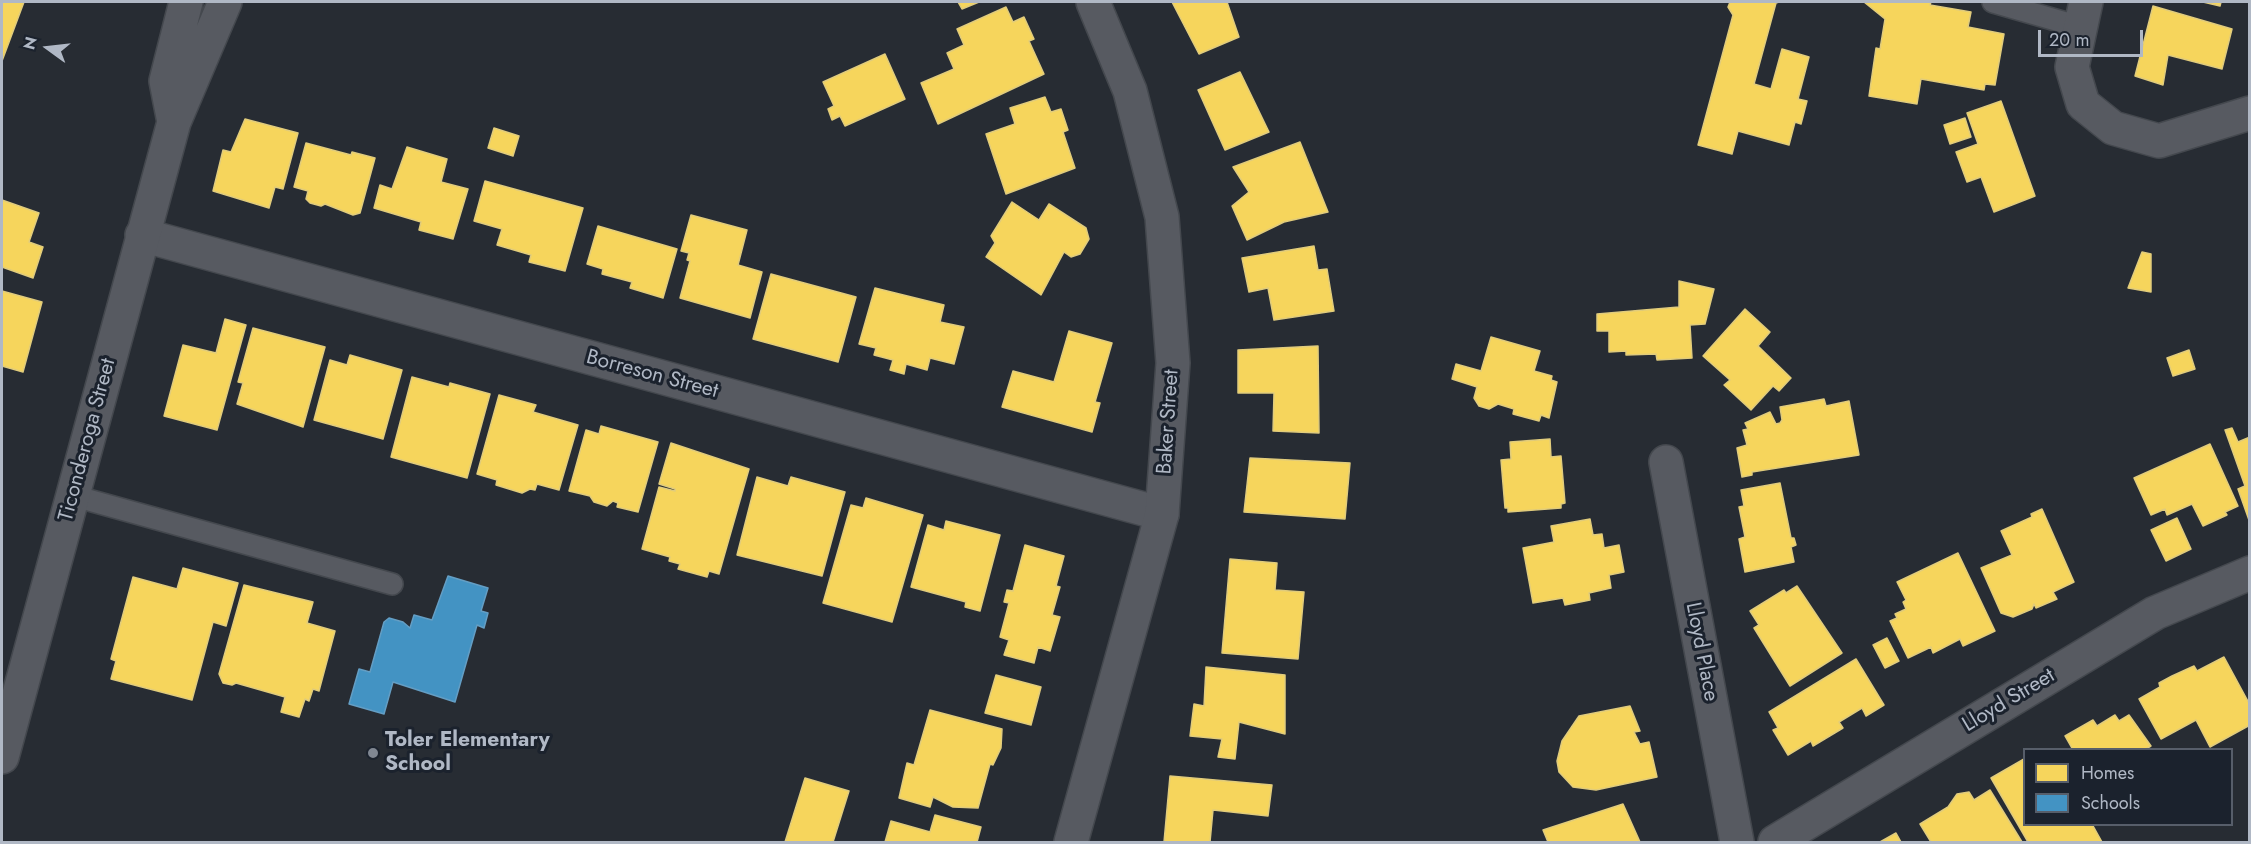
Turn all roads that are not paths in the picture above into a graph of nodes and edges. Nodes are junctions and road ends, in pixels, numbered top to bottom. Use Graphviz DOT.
graph roads {
  1 [pos="186,2"];
  2 [pos="225,2"];
  3 [pos="1093,2"];
  4 [pos="1993,2"];
  5 [pos="2083,14"];
  6 [pos="2250,113"];
  7 [pos="174,122"];
  8 [pos="142,235"];
  9 [pos="1666,462"];
  10 [pos="74,496"];
  11 [pos="1162,514"];
  12 [pos="2250,573"];
  13 [pos="392,584"];
  14 [pos="2,756"];
  15 [pos="1071,843"];
  16 [pos="1737,843"];
  17 [pos="1775,843"];
  1 -- 7 [label="street, Ticonderoga Street"];
  2 -- 7 [label="street, Ticonderoga Street"];
  3 -- 11 [label="street, Baker Street"];
  4 -- 5 [label="lane"];
  5 -- 6 [label="street"];
  7 -- 8 [label="street, Ticonderoga Street"];
  8 -- 10 [label="street, Ticonderoga Street"];
  8 -- 11 [label="street, Borreson Street"];
  9 -- 16 [label="street, Lloyd Place"];
  10 -- 13 [label="lane"];
  10 -- 14 [label="street, Ticonderoga Street"];
  11 -- 15 [label="street, Baker Street"];
  12 -- 17 [label="street, Lloyd Street"];
}
